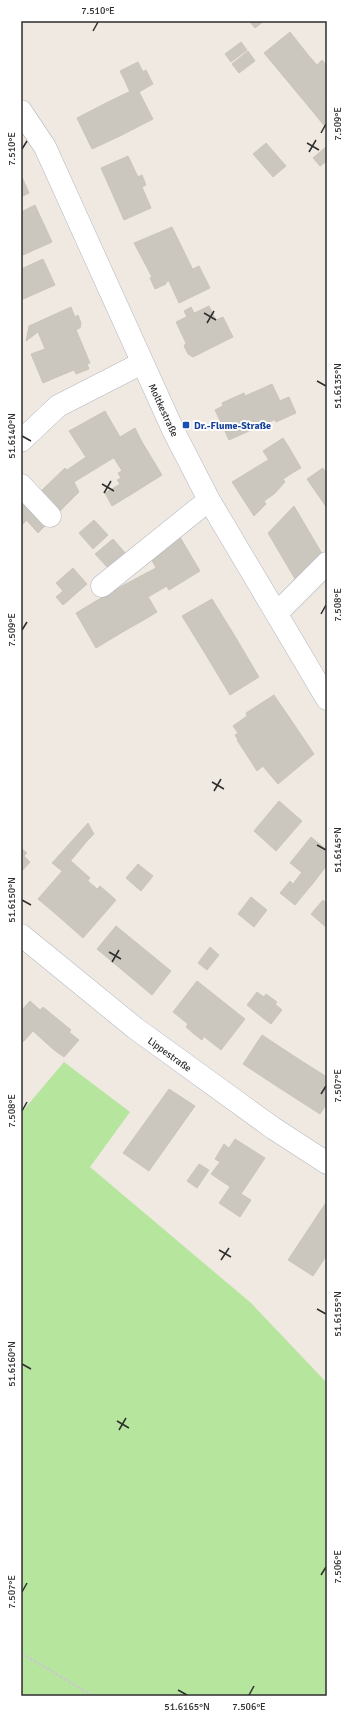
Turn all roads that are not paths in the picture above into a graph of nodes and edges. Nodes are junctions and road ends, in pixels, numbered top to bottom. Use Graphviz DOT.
graph roads {
  1 [pos="21,111"];
  2 [pos="142,363"];
  3 [pos="21,441"];
  4 [pos="21,485"];
  5 [pos="209,500"];
  6 [pos="50,516"];
  7 [pos="327,563"];
  8 [pos="102,586"];
  9 [pos="277,613"];
  10 [pos="327,699"];
  11 [pos="21,935"];
  12 [pos="327,1163"];
  1 -- 2 [label="street, Moltkestraße"];
  2 -- 3 [label="street"];
  2 -- 5 [label="street, Moltkestraße"];
  4 -- 6 [label="street"];
  5 -- 8 [label="street"];
  5 -- 9 [label="street, Moltkestraße"];
  7 -- 9 [label="street"];
  9 -- 10 [label="street, Moltkestraße"];
  11 -- 12 [label="street, Lippestraße"];
}
